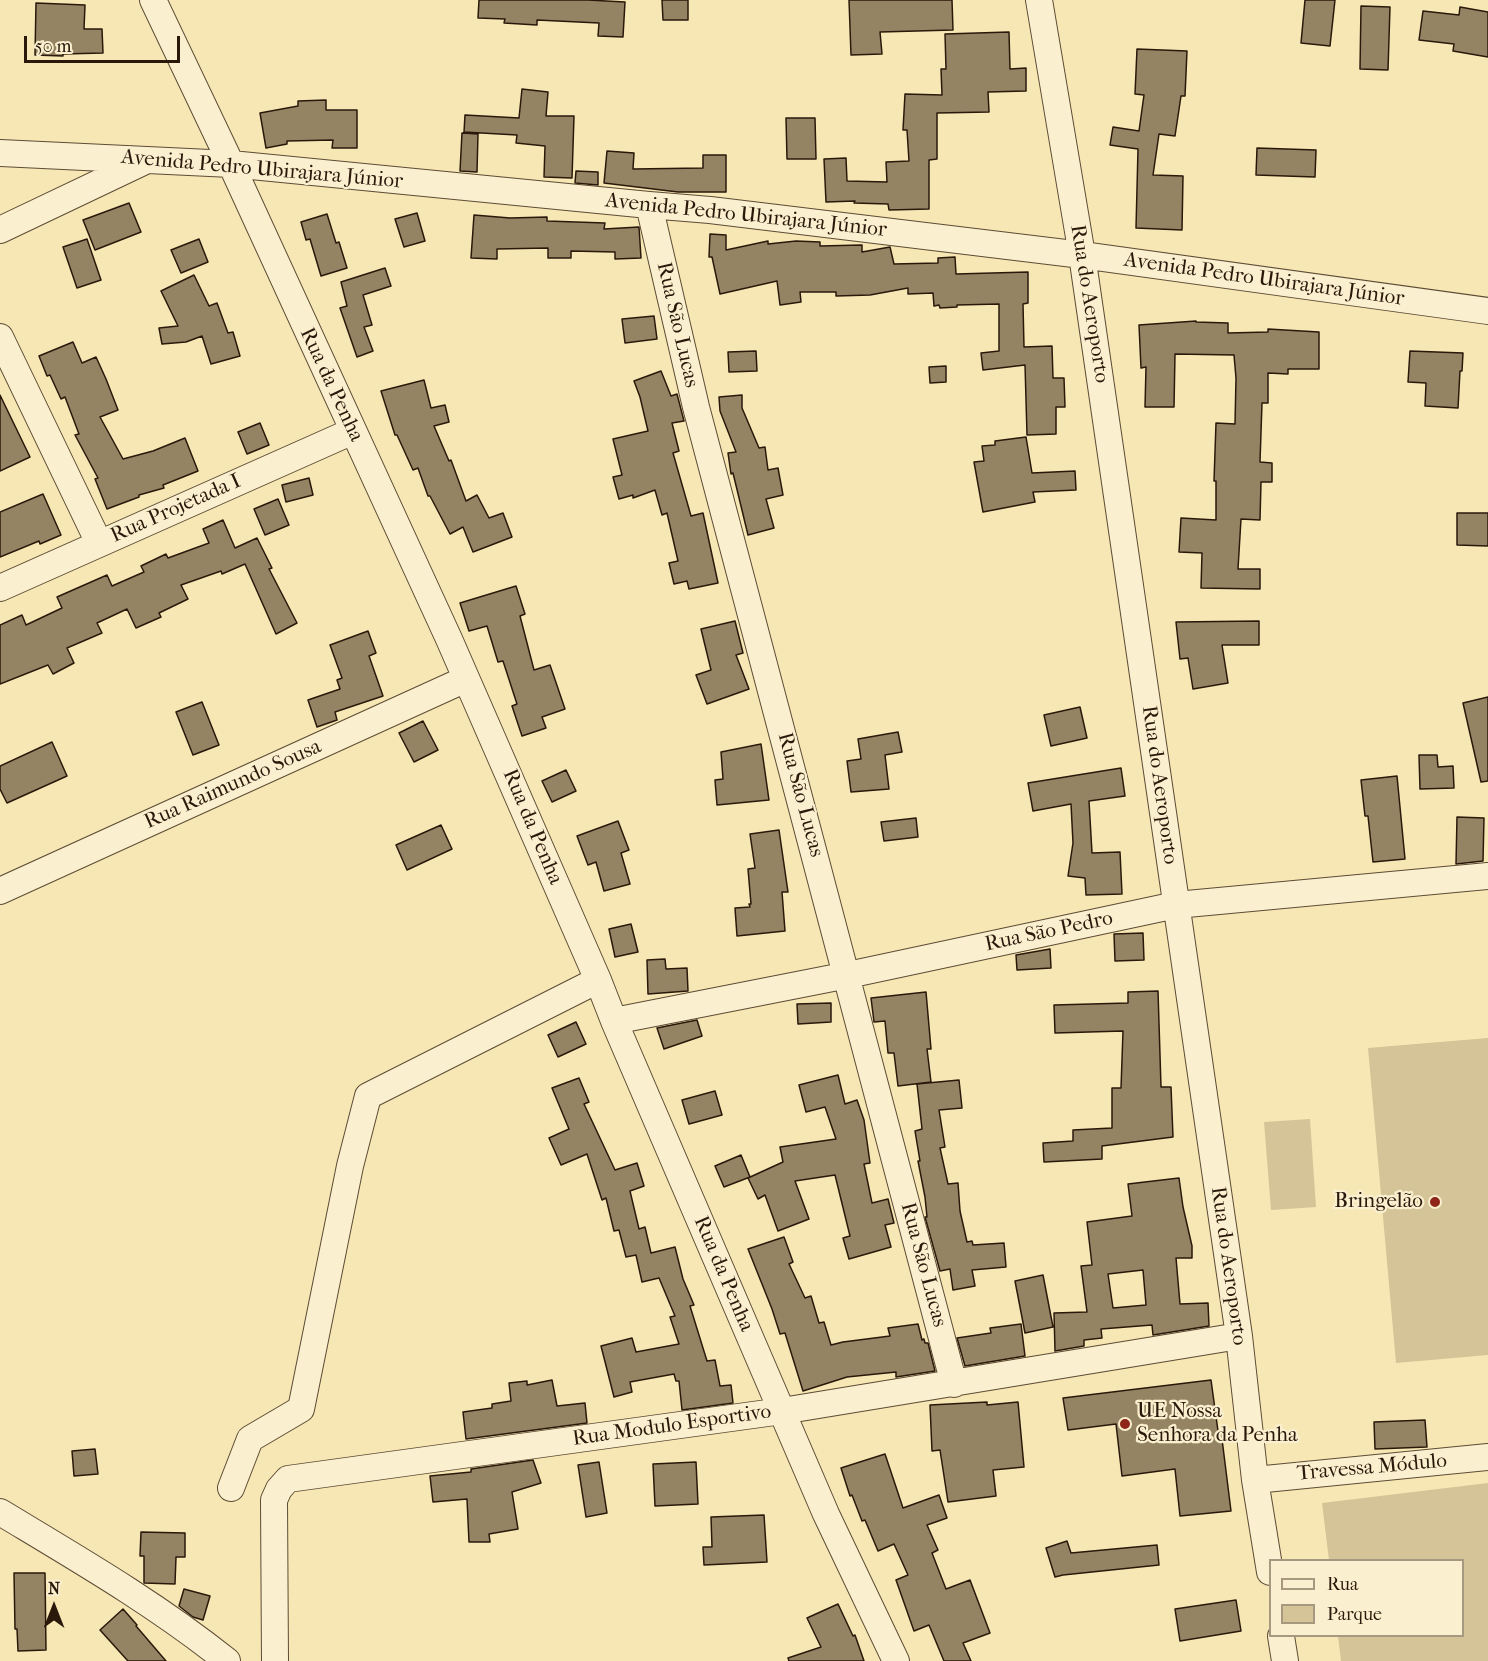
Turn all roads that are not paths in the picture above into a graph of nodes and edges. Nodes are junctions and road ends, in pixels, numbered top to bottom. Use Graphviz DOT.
graph roads {
  1 [pos="153,0"];
  2 [pos="1039,0"];
  3 [pos="0,153"];
  4 [pos="148,160"];
  5 [pos="231,164"];
  6 [pos="649,205"];
  7 [pos="0,230"];
  8 [pos="1082,255"];
  9 [pos="1488,311"];
  10 [pos="0,337"];
  11 [pos="352,431"];
  12 [pos="99,543"];
  13 [pos="0,588"];
  14 [pos="466,679"];
  15 [pos="1488,876"];
  16 [pos="0,891"];
  17 [pos="1176,905"];
  18 [pos="848,975"];
  19 [pos="598,980"];
  20 [pos="614,1021"];
  21 [pos="1239,1336"];
  22 [pos="954,1384"];
  23 [pos="782,1411"];
  24 [pos="1488,1457"];
  25 [pos="1255,1480"];
  26 [pos="231,1488"];
  27 [pos="0,1512"];
  28 [pos="1269,1566"];
  29 [pos="1281,1637"];
  30 [pos="226,1661"];
  31 [pos="275,1661"];
  32 [pos="896,1661"];
  33 [pos="1285,1661"];
  1 -- 5 [label="street, Rua da Penha"];
  2 -- 8 [label="street, Rua do Aeroporto"];
  3 -- 4 [label="street, Avenida Pedro Ubirajara Júnior"];
  4 -- 5 [label="street, Avenida Pedro Ubirajara Júnior"];
  4 -- 7 [label="street"];
  5 -- 6 [label="street, Avenida Pedro Ubirajara Júnior"];
  5 -- 11 [label="street, Rua da Penha"];
  6 -- 8 [label="street, Avenida Pedro Ubirajara Júnior"];
  6 -- 18 [label="street, Rua São Lucas"];
  8 -- 9 [label="street, Avenida Pedro Ubirajara Júnior"];
  8 -- 17 [label="street, Rua do Aeroporto"];
  10 -- 12 [label="street"];
  11 -- 12 [label="street, Rua Projetada I"];
  11 -- 14 [label="street, Rua da Penha"];
  12 -- 13 [label="street, Rua Projetada I"];
  14 -- 16 [label="street, Rua Raimundo Sousa"];
  14 -- 19 [label="street, Rua da Penha"];
  15 -- 17 [label="street, Rua São Pedro"];
  17 -- 18 [label="street, Rua São Pedro"];
  17 -- 21 [label="street, Rua do Aeroporto"];
  18 -- 20 [label="street, Rua São Pedro"];
  18 -- 22 [label="street, Rua São Lucas"];
  19 -- 20 [label="street, Rua da Penha"];
  19 -- 26 [label="street"];
  20 -- 23 [label="street, Rua da Penha"];
  21 -- 22 [label="street, Rua Modulo Esportivo"];
  21 -- 25 [label="street, Rua do Aeroporto"];
  22 -- 23 [label="street, Rua Modulo Esportivo"];
  23 -- 31 [label="street, Rua Modulo Esportivo"];
  23 -- 32 [label="street, Rua da Penha"];
  24 -- 25 [label="street, Travessa Módulo"];
  25 -- 28 [label="street, Rua do Aeroporto"];
  27 -- 30 [label="street"];
  29 -- 33 [label="street"];
}
